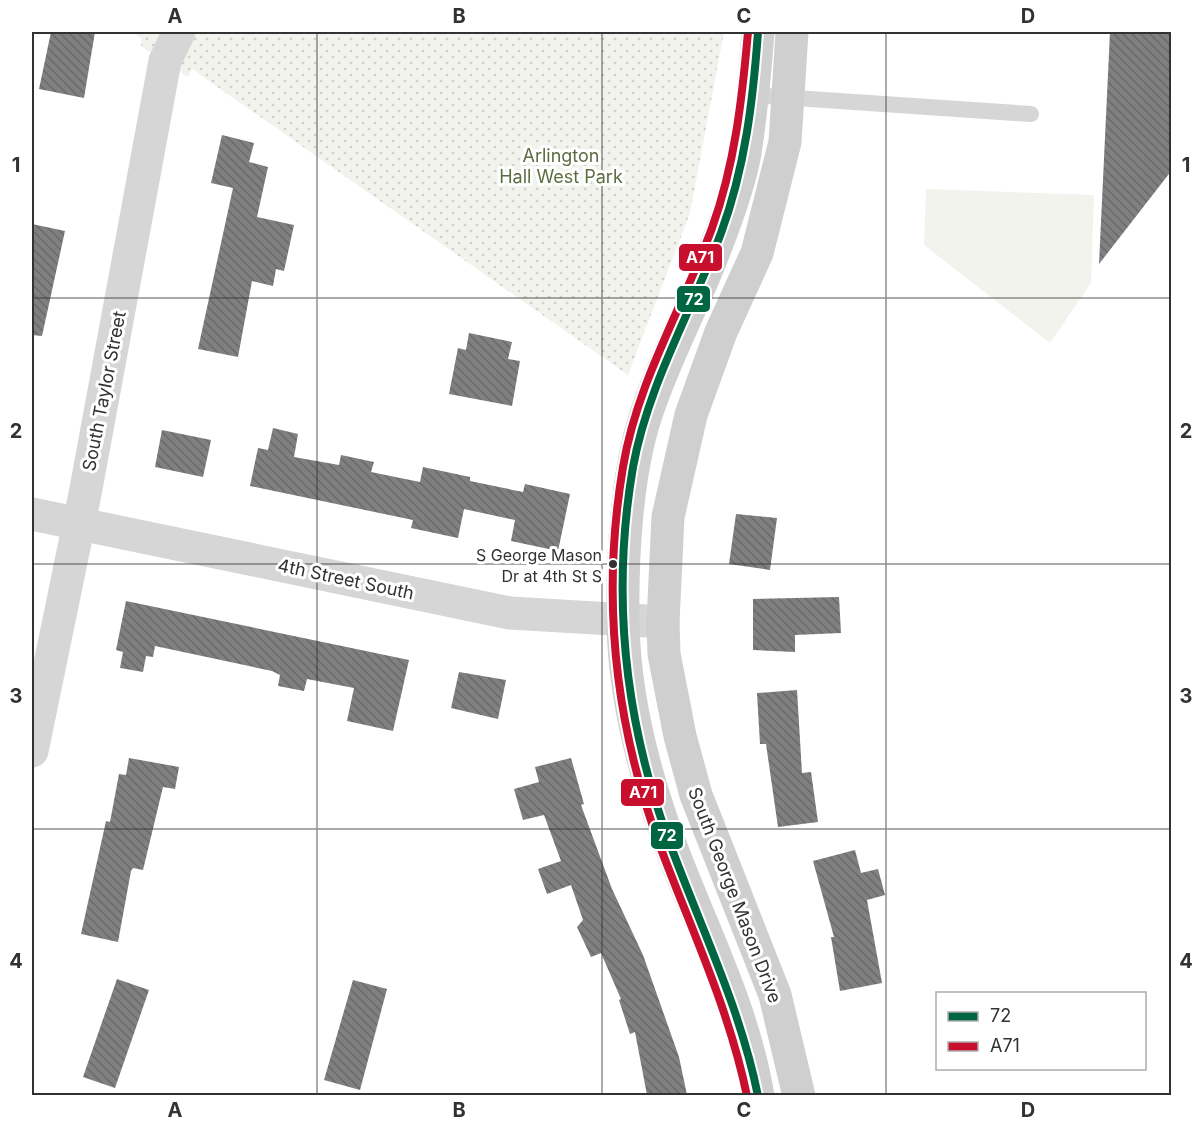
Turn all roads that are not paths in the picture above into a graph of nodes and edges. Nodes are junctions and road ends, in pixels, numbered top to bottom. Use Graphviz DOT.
graph roads {
  1 [pos="179,32"];
  2 [pos="758,32"];
  3 [pos="792,32"];
  4 [pos="751,95"];
  5 [pos="788,97"];
  6 [pos="1031,114"];
  7 [pos="32,514"];
  8 [pos="79,524"];
  9 [pos="623,620"];
  10 [pos="663,622"];
  11 [pos="32,751"];
  12 [pos="758,1095"];
  13 [pos="799,1095"];
  1 -- 8 [label="street, South Taylor Street"];
  2 -- 4 [label="main road"];
  3 -- 5 [label="main road, South George Mason Drive"];
  4 -- 5 [label="lane"];
  4 -- 9 [label="main road"];
  5 -- 6 [label="lane"];
  5 -- 10 [label="main road, South George Mason Drive"];
  7 -- 8 [label="street, 4th Street South"];
  8 -- 9 [label="street, 4th Street South"];
  8 -- 11 [label="street, South Taylor Street"];
  9 -- 10 [label="street, 4th Street South"];
  9 -- 12 [label="main road"];
  10 -- 13 [label="main road, South George Mason Drive"];
}
